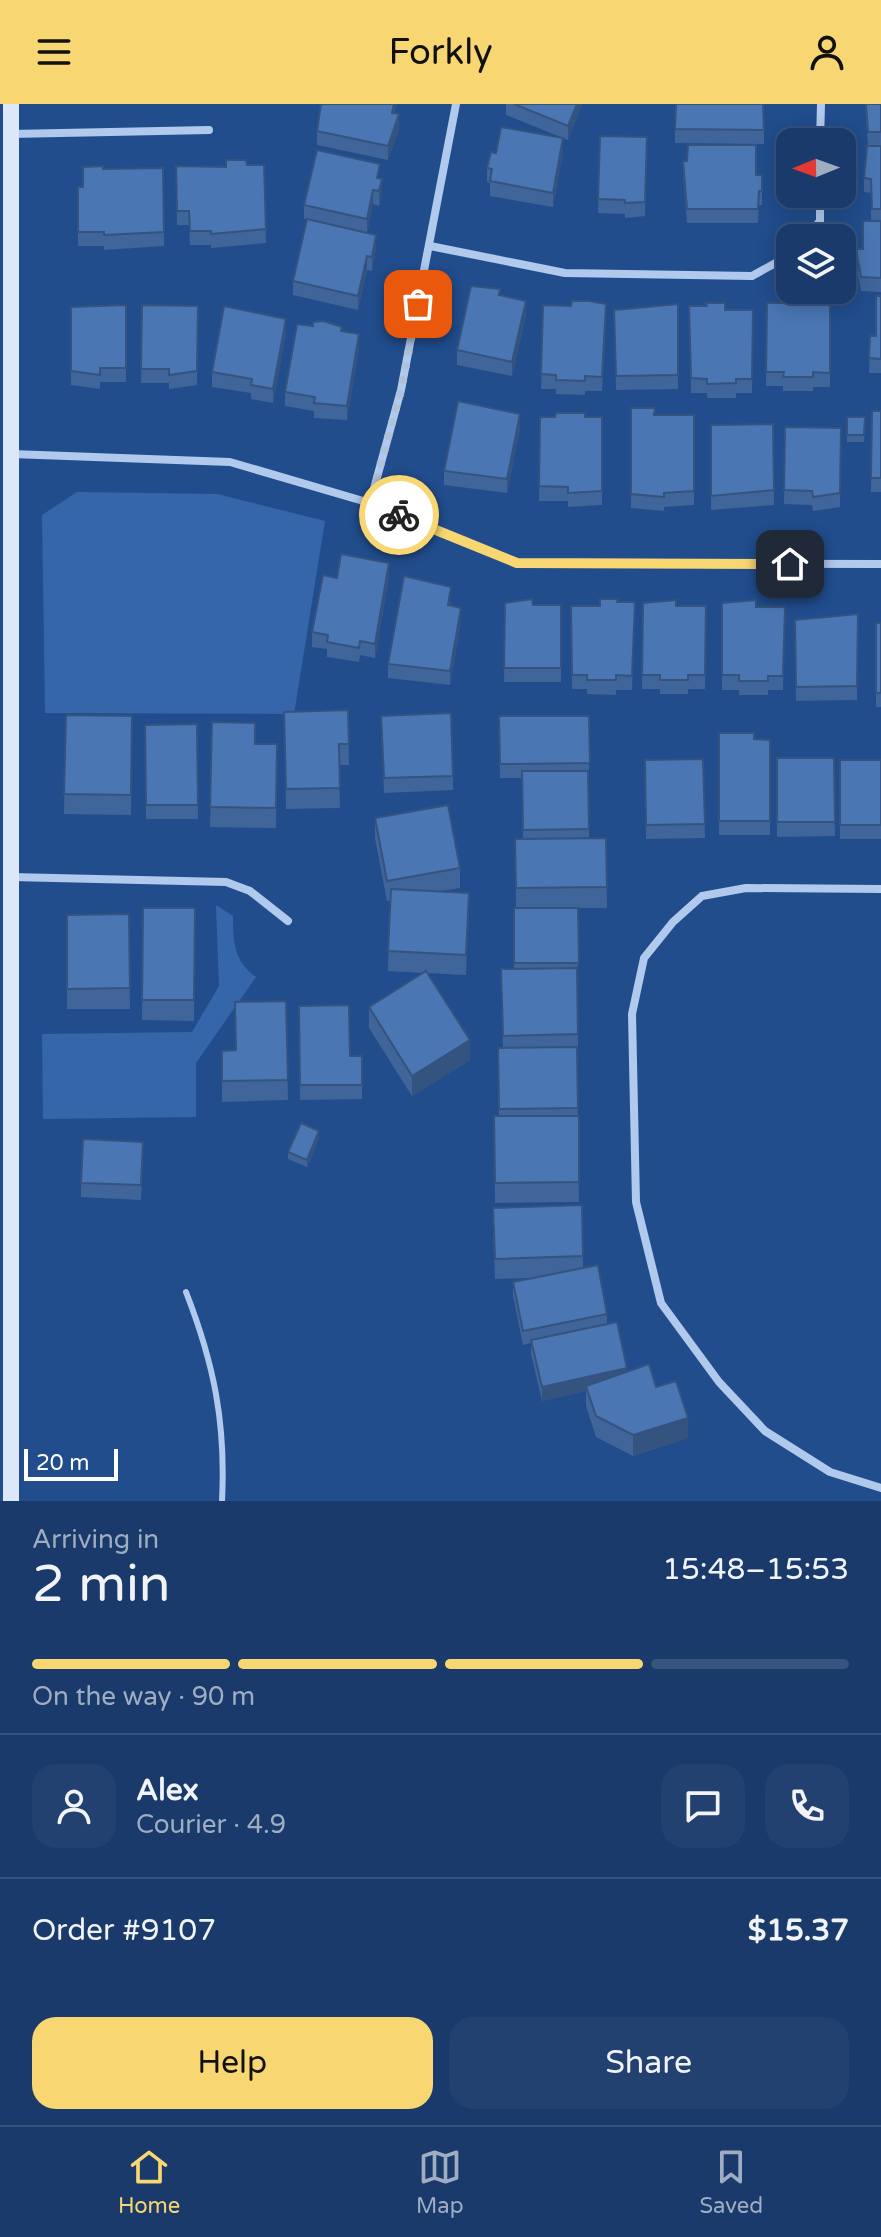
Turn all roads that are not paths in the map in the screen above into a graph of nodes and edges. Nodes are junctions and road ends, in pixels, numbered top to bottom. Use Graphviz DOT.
graph roads {
  1 [pos="11,104"];
  2 [pos="456,104"];
  3 [pos="821,104"];
  4 [pos="820,128"];
  5 [pos="209,130"];
  6 [pos="11,134"];
  7 [pos="430,246"];
  8 [pos="776,263"];
  9 [pos="11,454"];
  10 [pos="370,503"];
  11 [pos="881,564"];
  12 [pos="11,877"];
  13 [pos="881,889"];
  14 [pos="288,921"];
  15 [pos="186,1292"];
  16 [pos="6,1403"];
  17 [pos="881,1488"];
  18 [pos="7,1497"];
  19 [pos="222,1501"];
  1 -- 6 [label="street"];
  2 -- 7 [label="street"];
  3 -- 4 [label="street"];
  5 -- 6 [label="street"];
  6 -- 9 [label="street"];
  7 -- 8 [label="street"];
  7 -- 10 [label="street"];
  9 -- 10 [label="street"];
  9 -- 12 [label="street"];
  10 -- 11 [label="street"];
  12 -- 14 [label="street"];
  12 -- 16 [label="street"];
  13 -- 17 [label="street"];
  15 -- 19 [label="lane"];
  16 -- 18 [label="street"];
}
